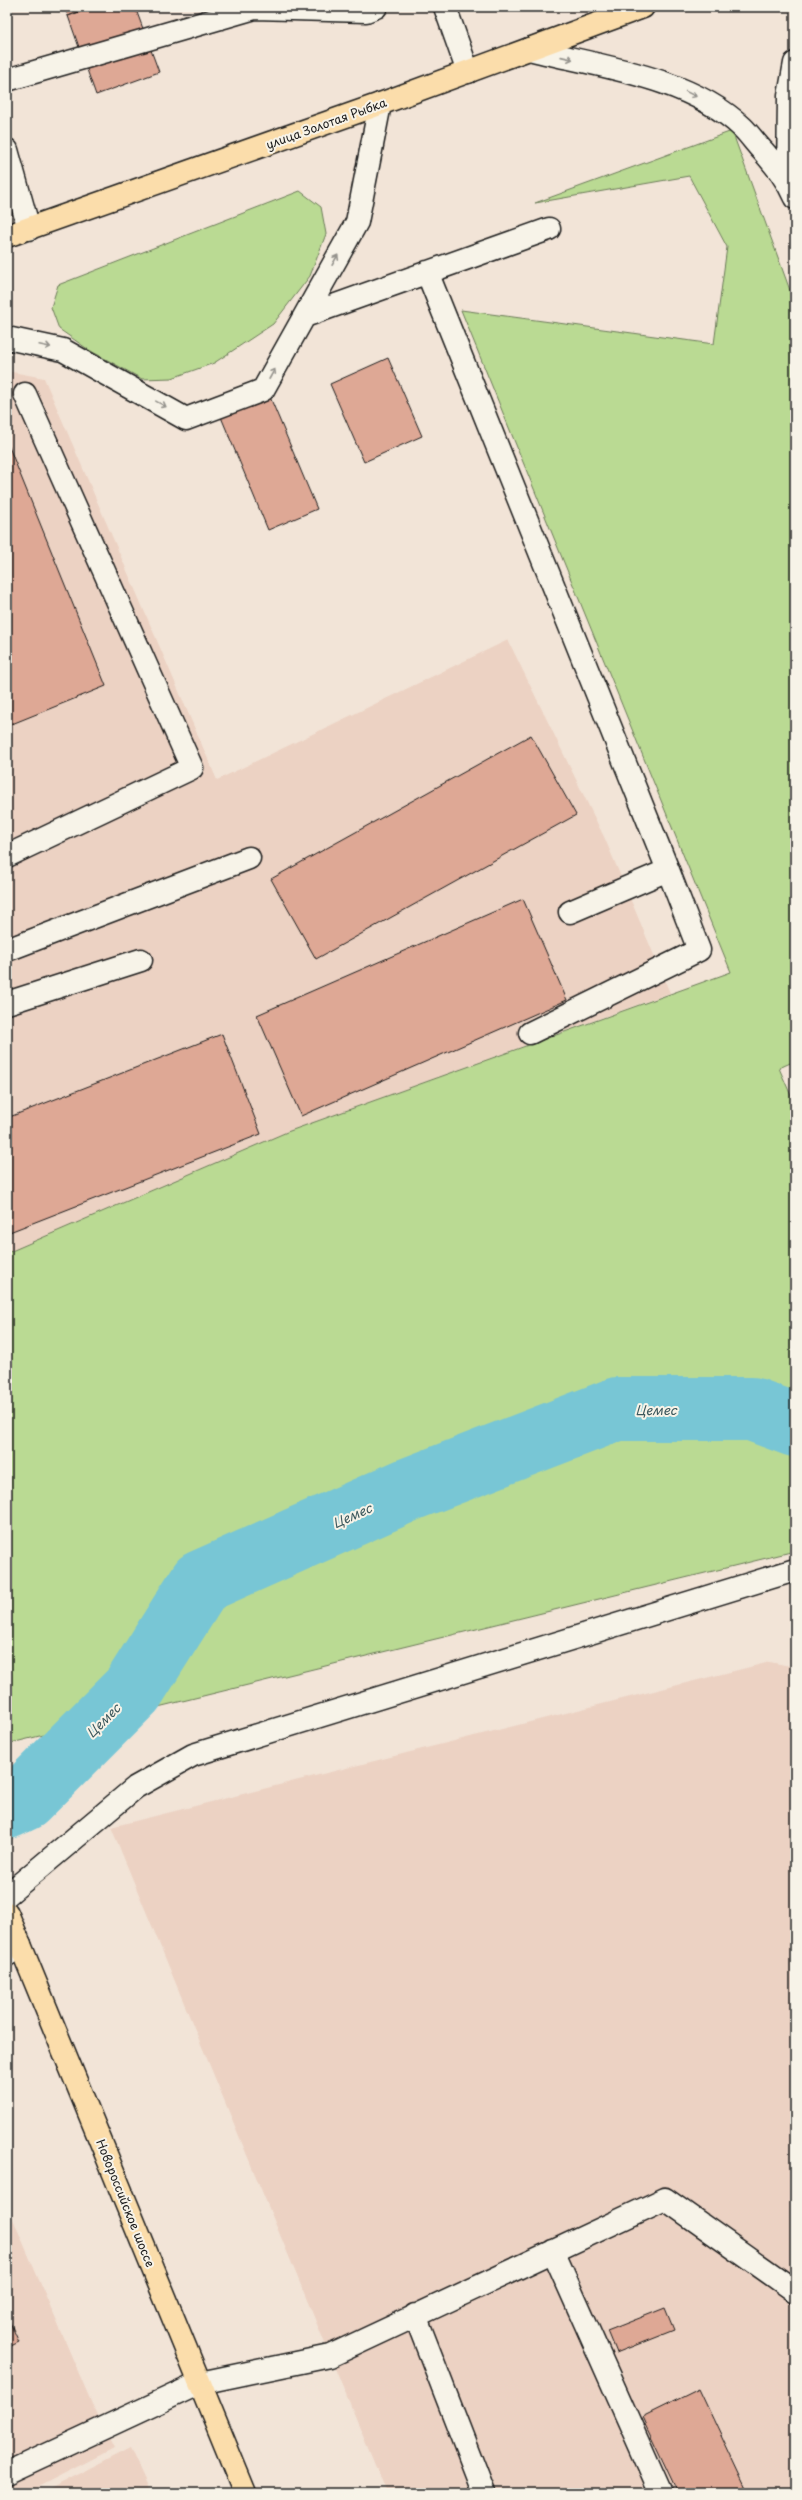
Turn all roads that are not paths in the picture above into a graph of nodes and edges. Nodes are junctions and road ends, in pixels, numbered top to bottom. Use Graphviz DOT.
graph roads {
  1 [pos="376,7"];
  2 [pos="445,7"];
  3 [pos="643,7"];
  4 [pos="529,49"];
  5 [pos="795,63"];
  6 [pos="468,72"];
  7 [pos="7,80"];
  8 [pos="380,104"];
  9 [pos="7,150"];
  10 [pos="791,189"];
  11 [pos="29,229"];
  12 [pos="549,229"];
  13 [pos="7,236"];
  14 [pos="428,272"];
  15 [pos="304,316"];
  16 [pos="7,338"];
  17 [pos="24,394"];
  18 [pos="7,856"];
  19 [pos="249,858"];
  20 [pos="668,870"];
  21 [pos="570,912"];
  22 [pos="7,950"];
  23 [pos="142,960"];
  24 [pos="7,1003"];
  25 [pos="530,1033"];
  26 [pos="795,1570"];
  27 [pos="7,1895"];
  28 [pos="7,1913"];
  29 [pos="13,1949"];
  30 [pos="553,2251"];
  31 [pos="795,2291"];
  32 [pos="415,2316"];
  33 [pos="200,2383"];
  34 [pos="7,2473"];
  35 [pos="245,2493"];
  36 [pos="484,2493"];
  37 [pos="661,2493"];
  1 -- 7 [label="lane"];
  2 -- 6 [label="lane"];
  3 -- 4 [label="main road, улица Золотая Рыбка"];
  4 -- 6 [label="main road, улица Золотая Рыбка"];
  4 -- 10 [label="lane, one-way"];
  5 -- 10 [label="lane"];
  6 -- 8 [label="main road, улица Золотая Рыбка"];
  8 -- 11 [label="main road, улица Золотая Рыбка"];
  15 -- 8 [label="lane, one-way"];
  9 -- 11 [label="lane"];
  11 -- 13 [label="main road, улица Золотая Рыбка"];
  12 -- 14 [label="lane"];
  14 -- 15 [label="lane"];
  14 -- 20 [label="lane"];
  16 -- 15 [label="lane, one-way"];
  17 -- 18 [label="lane"];
  19 -- 22 [label="lane"];
  20 -- 21 [label="lane"];
  20 -- 25 [label="lane"];
  23 -- 24 [label="lane"];
  26 -- 27 [label="lane"];
  28 -- 29 [label="main road, Новороссийское шоссе"];
  29 -- 33 [label="main road, Новороссийское шоссе"];
  30 -- 31 [label="lane"];
  30 -- 32 [label="lane"];
  30 -- 37 [label="lane"];
  32 -- 33 [label="lane"];
  32 -- 36 [label="lane"];
  33 -- 34 [label="lane"];
  33 -- 35 [label="main road, Новороссийское шоссе"];
}
